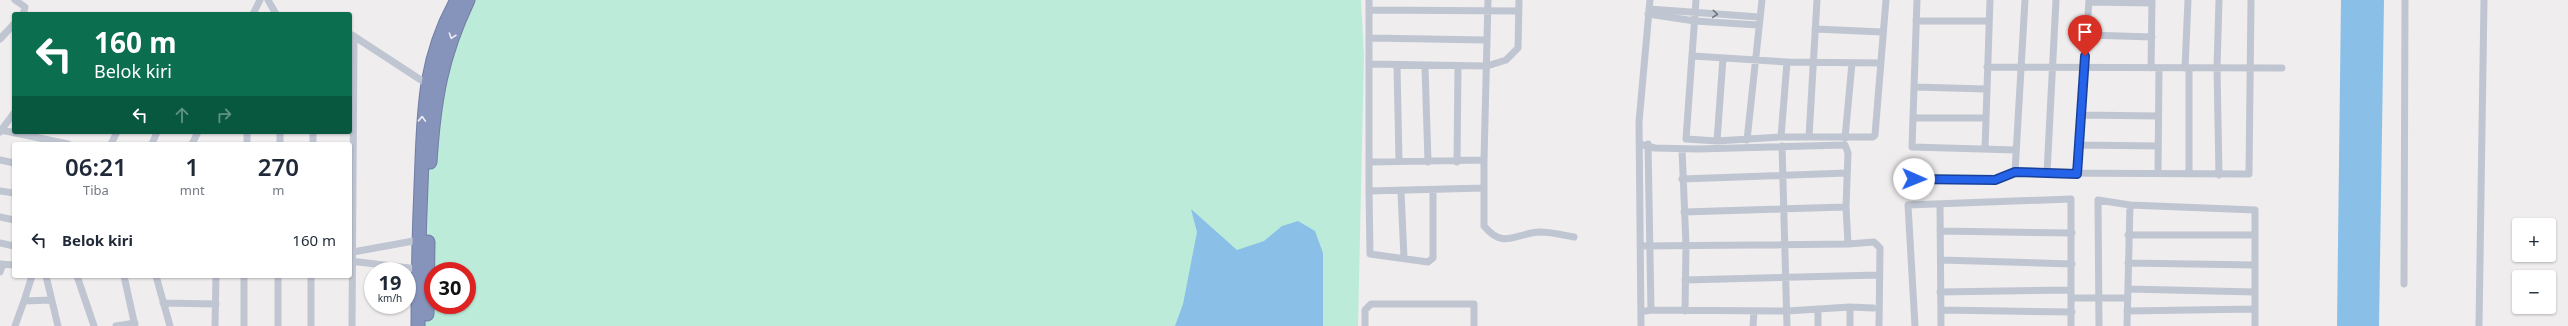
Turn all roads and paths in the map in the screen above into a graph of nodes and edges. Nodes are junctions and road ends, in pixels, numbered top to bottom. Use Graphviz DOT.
graph roads {
  1 [pos="15,0"];
  2 [pos="260,0"];
  3 [pos="268,0"];
  4 [pos="457,0"];
  5 [pos="468,0"];
  6 [pos="1369,0"];
  7 [pos="1488,0"];
  8 [pos="1519,0"];
  9 [pos="1650,0"];
  10 [pos="1696,0"];
  11 [pos="1762,0"];
  12 [pos="1817,0"];
  13 [pos="1886,0"];
  14 [pos="1917,0"];
  15 [pos="1990,0"];
  16 [pos="2025,0"];
  17 [pos="2056,0"];
  18 [pos="2188,0"];
  19 [pos="2219,0"];
  20 [pos="2251,0"];
  21 [pos="2405,0"];
  22 [pos="2484,0"];
  23 [pos="2089,1"];
  24 [pos="2152,1"];
  25 [pos="1488,9"];
  26 [pos="1369,10"];
  27 [pos="1518,11"];
  28 [pos="23,12"];
  29 [pos="254,12"];
  30 [pos="275,12"];
  31 [pos="1648,12"];
  32 [pos="1696,12"];
  33 [pos="1759,17"];
  34 [pos="1696,21"];
  35 [pos="1916,21"];
  36 [pos="1989,21"];
  37 [pos="1758,25"];
  38 [pos="12,26"];
  39 [pos="1815,29"];
  40 [pos="1882,32"];
  41 [pos="352,35"];
  42 [pos="2087,35"];
  43 [pos="2152,37"];
  44 [pos="1370,38"];
  45 [pos="0,39"];
  46 [pos="1486,40"];
  47 [pos="1693,56"];
  48 [pos="1723,58"];
  49 [pos="1755,61"];
  50 [pos="1813,61"];
  51 [pos="1787,62"];
  52 [pos="1852,63"];
  53 [pos="1881,63"];
  54 [pos="1370,64"];
  55 [pos="1397,66"];
  56 [pos="1487,66"];
  57 [pos="1987,66"];
  58 [pos="1425,67"];
  59 [pos="1458,67"];
  60 [pos="2021,67"];
  61 [pos="2052,67"];
  62 [pos="2085,67"];
  63 [pos="2151,68"];
  64 [pos="2159,68"];
  65 [pos="2187,68"];
  66 [pos="2217,68"];
  67 [pos="2251,68"];
  68 [pos="2282,68"];
  69 [pos="427,84"];
  70 [pos="1914,87"];
  71 [pos="1986,89"];
  72 [pos="12,115"];
  73 [pos="2081,115"];
  74 [pos="2158,116"];
  75 [pos="1913,118"];
  76 [pos="1985,118"];
  77 [pos="1,131"];
  78 [pos="12,133"];
  79 [pos="16,134"];
  80 [pos="1781,137"];
  81 [pos="1809,138"];
  82 [pos="1845,138"];
  83 [pos="1747,140"];
  84 [pos="1717,141"];
  85 [pos="58,142"];
  86 [pos="1640,144"];
  87 [pos="1648,144"];
  88 [pos="2079,145"];
  89 [pos="1782,146"];
  90 [pos="2158,146"];
  91 [pos="1682,148"];
  92 [pos="1985,148"];
  93 [pos="2016,150"];
  94 [pos="0,160"];
  95 [pos="1484,160"];
  96 [pos="1399,161"];
  97 [pos="1369,162"];
  98 [pos="1428,162"];
  99 [pos="1457,162"];
  100 [pos="12,163"];
  101 [pos="352,171"];
  102 [pos="2015,172"];
  103 [pos="1847,173"];
  104 [pos="2047,173"];
  105 [pos="2158,173"];
  106 [pos="2077,174"];
  107 [pos="2189,174"];
  108 [pos="1782,175"];
  109 [pos="2219,175"];
  110 [pos="1682,179"];
  111 [pos="1914,179"];
  112 [pos="1484,188"];
  113 [pos="0,191"];
  114 [pos="1369,191"];
  115 [pos="1433,191"];
  116 [pos="1401,192"];
  117 [pos="12,194"];
  118 [pos="1940,204"];
  119 [pos="2130,205"];
  120 [pos="1846,207"];
  121 [pos="1784,209"];
  122 [pos="1684,212"];
  123 [pos="0,217"];
  124 [pos="12,220"];
  125 [pos="1940,231"];
  126 [pos="2072,233"];
  127 [pos="2128,235"];
  128 [pos="2255,235"];
  129 [pos="1574,237"];
  130 [pos="419,240"];
  131 [pos="0,243"];
  132 [pos="1785,244"];
  133 [pos="1848,244"];
  134 [pos="1649,245"];
  135 [pos="1686,245"];
  136 [pos="12,246"];
  137 [pos="1640,246"];
  138 [pos="353,252"];
  139 [pos="1404,258"];
  140 [pos="1941,260"];
  141 [pos="352,261"];
  142 [pos="2128,263"];
  143 [pos="2,264"];
  144 [pos="2072,264"];
  145 [pos="12,265"];
  146 [pos="2255,265"];
  147 [pos="418,269"];
  148 [pos="0,272"];
  149 [pos="1879,275"];
  150 [pos="31,278"];
  151 [pos="46,278"];
  152 [pos="78,278"];
  153 [pos="124,278"];
  154 [pos="157,278"];
  155 [pos="216,278"];
  156 [pos="244,278"];
  157 [pos="278,278"];
  158 [pos="311,278"];
  159 [pos="1785,278"];
  160 [pos="1685,280"];
  161 [pos="2404,284"];
  162 [pos="2128,289"];
  163 [pos="2071,290"];
  164 [pos="1940,292"];
  165 [pos="2255,292"];
  166 [pos="2099,297"];
  167 [pos="2071,298"];
  168 [pos="2128,298"];
  169 [pos="51,300"];
  170 [pos="24,301"];
  171 [pos="163,303"];
  172 [pos="216,304"];
  173 [pos="1850,307"];
  174 [pos="1873,308"];
  175 [pos="1818,309"];
  176 [pos="2255,309"];
  177 [pos="1651,310"];
  178 [pos="1941,310"];
  179 [pos="1684,311"];
  180 [pos="1754,311"];
  181 [pos="1787,311"];
  182 [pos="2127,311"];
  183 [pos="1640,312"];
  184 [pos="2072,312"];
  185 [pos="135,325"];
  186 [pos="15,326"];
  187 [pos="58,326"];
  188 [pos="94,326"];
  189 [pos="116,326"];
  190 [pos="170,326"];
  191 [pos="215,326"];
  192 [pos="244,326"];
  193 [pos="278,326"];
  194 [pos="311,326"];
  195 [pos="352,326"];
  196 [pos="418,326"];
  197 [pos="426,326"];
  198 [pos="1365,326"];
  199 [pos="1474,326"];
  200 [pos="1641,326"];
  201 [pos="1753,326"];
  202 [pos="1787,326"];
  203 [pos="1818,326"];
  204 [pos="1850,326"];
  205 [pos="1879,326"];
  206 [pos="1915,326"];
  207 [pos="1941,326"];
  208 [pos="2071,326"];
  209 [pos="2099,326"];
  210 [pos="2127,326"];
  211 [pos="2255,326"];
  212 [pos="2479,326"];
  1 -- 28 [label="street"];
  2 -- 29 [label="street"];
  3 -- 30 [label="street"];
  4 -- 69 [label="highway"];
  5 -- 197 [label="highway, one-way"];
  6 -- 26 [label="street"];
  7 -- 25 [label="street"];
  8 -- 27 [label="street"];
  9 -- 31 [label="street"];
  10 -- 32 [label="street"];
  11 -- 33 [label="street"];
  12 -- 39 [label="street"];
  13 -- 40 [label="street"];
  14 -- 35 [label="street"];
  15 -- 36 [label="street"];
  16 -- 60 [label="street"];
  17 -- 61 [label="street"];
  18 -- 65 [label="street"];
  19 -- 66 [label="street"];
  20 -- 67 [label="street"];
  21 -- 161 [label="street"];
  22 -- 212 [label="street"];
  23 -- 24 [label="street"];
  23 -- 42 [label="street"];
  24 -- 43 [label="street"];
  25 -- 26 [label="street"];
  25 -- 27 [label="street"];
  25 -- 46 [label="street"];
  26 -- 44 [label="street"];
  27 -- 56 [label="street"];
  31 -- 32 [label="street"];
  31 -- 34 [label="street"];
  31 -- 86 [label="street"];
  32 -- 33 [label="street, one-way"];
  32 -- 34 [label="street"];
  33 -- 37 [label="street"];
  34 -- 37 [label="street"];
  34 -- 47 [label="street"];
  35 -- 36 [label="street"];
  35 -- 70 [label="street"];
  36 -- 57 [label="street"];
  37 -- 49 [label="street"];
  38 -- 45 [label="street"];
  39 -- 40 [label="street"];
  39 -- 50 [label="street"];
  40 -- 53 [label="street"];
  41 -- 69 [label="street"];
  41 -- 101 [label="street"];
  42 -- 43 [label="street"];
  42 -- 62 [label="street"];
  43 -- 63 [label="street"];
  44 -- 46 [label="street"];
  44 -- 54 [label="street"];
  46 -- 56 [label="street"];
  47 -- 48 [label="street"];
  47 -- 84 [label="street"];
  48 -- 49 [label="street"];
  48 -- 84 [label="street"];
  49 -- 51 [label="street"];
  49 -- 83 [label="street"];
  50 -- 51 [label="street"];
  50 -- 52 [label="street"];
  50 -- 81 [label="street"];
  51 -- 80 [label="street"];
  52 -- 53 [label="street"];
  52 -- 82 [label="street"];
  53 -- 82 [label="street"];
  54 -- 55 [label="street"];
  54 -- 97 [label="street"];
  55 -- 58 [label="street"];
  55 -- 96 [label="street"];
  56 -- 59 [label="street"];
  56 -- 95 [label="street"];
  57 -- 60 [label="street"];
  57 -- 71 [label="street"];
  58 -- 59 [label="street"];
  58 -- 98 [label="street"];
  59 -- 99 [label="street"];
  60 -- 61 [label="street"];
  60 -- 93 [label="street"];
  61 -- 62 [label="street"];
  61 -- 104 [label="street"];
  62 -- 63 [label="street"];
  62 -- 73 [label="street"];
  63 -- 64 [label="street"];
  64 -- 65 [label="street"];
  64 -- 74 [label="street"];
  65 -- 66 [label="street"];
  65 -- 107 [label="street"];
  66 -- 67 [label="street"];
  66 -- 109 [label="street"];
  67 -- 68 [label="street"];
  67 -- 109 [label="street"];
  130 -- 69 [label="highway, one-way"];
  70 -- 71 [label="street"];
  70 -- 75 [label="street"];
  71 -- 76 [label="street"];
  72 -- 77 [label="street"];
  73 -- 74 [label="street"];
  73 -- 88 [label="street"];
  74 -- 90 [label="street"];
  75 -- 76 [label="street"];
  75 -- 92 [label="street"];
  76 -- 92 [label="street"];
  77 -- 78 [label="street"];
  79 -- 85 [label="street"];
  80 -- 81 [label="street"];
  80 -- 83 [label="street"];
  81 -- 82 [label="street"];
  83 -- 84 [label="street"];
  86 -- 87 [label="street"];
  86 -- 137 [label="street"];
  87 -- 91 [label="street"];
  87 -- 134 [label="street"];
  88 -- 90 [label="street"];
  88 -- 106 [label="street"];
  89 -- 91 [label="street"];
  89 -- 103 [label="street"];
  89 -- 108 [label="street"];
  90 -- 105 [label="street"];
  91 -- 110 [label="street"];
  92 -- 93 [label="street"];
  93 -- 102 [label="street"];
  94 -- 100 [label="street"];
  95 -- 99 [label="street"];
  95 -- 112 [label="street"];
  96 -- 97 [label="street"];
  96 -- 98 [label="street"];
  97 -- 114 [label="street"];
  98 -- 99 [label="street"];
  101 -- 138 [label="street"];
  102 -- 104 [label="street"];
  102 -- 111 [label="street"];
  103 -- 108 [label="street"];
  103 -- 120 [label="street"];
  104 -- 106 [label="street"];
  105 -- 106 [label="street"];
  105 -- 107 [label="street"];
  107 -- 109 [label="street"];
  108 -- 110 [label="street"];
  108 -- 121 [label="street"];
  110 -- 122 [label="street"];
  112 -- 115 [label="street"];
  112 -- 129 [label="street"];
  113 -- 117 [label="street"];
  114 -- 116 [label="street"];
  114 -- 139 [label="street"];
  115 -- 116 [label="street"];
  115 -- 139 [label="street"];
  116 -- 139 [label="street"];
  118 -- 125 [label="street"];
  118 -- 126 [label="street"];
  118 -- 206 [label="street"];
  119 -- 127 [label="street"];
  119 -- 128 [label="street"];
  119 -- 166 [label="street"];
  120 -- 121 [label="street"];
  120 -- 133 [label="street"];
  121 -- 122 [label="street"];
  121 -- 132 [label="street"];
  122 -- 135 [label="street"];
  123 -- 124 [label="street"];
  125 -- 126 [label="street"];
  125 -- 140 [label="street"];
  126 -- 144 [label="street"];
  127 -- 128 [label="street"];
  127 -- 142 [label="street"];
  128 -- 146 [label="street"];
  130 -- 138 [label="street"];
  130 -- 147 [label="highway"];
  131 -- 136 [label="street"];
  132 -- 133 [label="street"];
  132 -- 135 [label="street"];
  132 -- 159 [label="street"];
  133 -- 149 [label="street"];
  134 -- 135 [label="street"];
  134 -- 137 [label="street"];
  134 -- 177 [label="street"];
  135 -- 160 [label="street"];
  137 -- 183 [label="street"];
  138 -- 141 [label="street"];
  140 -- 144 [label="street"];
  140 -- 164 [label="street"];
  141 -- 147 [label="street"];
  141 -- 195 [label="street"];
  142 -- 146 [label="street"];
  142 -- 162 [label="street"];
  143 -- 145 [label="street"];
  143 -- 148 [label="street"];
  144 -- 163 [label="street"];
  146 -- 165 [label="street"];
  147 -- 196 [label="highway"];
  149 -- 159 [label="street"];
  149 -- 205 [label="street"];
  150 -- 170 [label="street"];
  151 -- 169 [label="street"];
  152 -- 188 [label="street"];
  153 -- 185 [label="street"];
  154 -- 171 [label="street"];
  155 -- 172 [label="street"];
  156 -- 192 [label="street"];
  157 -- 193 [label="street"];
  158 -- 194 [label="street"];
  159 -- 160 [label="street"];
  159 -- 181 [label="street"];
  160 -- 179 [label="street"];
  162 -- 165 [label="street"];
  162 -- 168 [label="street"];
  163 -- 164 [label="street"];
  163 -- 167 [label="street"];
  164 -- 178 [label="street"];
  165 -- 176 [label="street"];
  166 -- 167 [label="street"];
  166 -- 168 [label="street"];
  166 -- 209 [label="street"];
  167 -- 184 [label="street"];
  168 -- 182 [label="street"];
  169 -- 170 [label="street"];
  169 -- 187 [label="street"];
  170 -- 186 [label="street"];
  171 -- 172 [label="street"];
  171 -- 190 [label="street"];
  172 -- 191 [label="street"];
  173 -- 174 [label="street"];
  173 -- 175 [label="street"];
  173 -- 204 [label="street"];
  175 -- 181 [label="street"];
  175 -- 203 [label="street"];
  176 -- 182 [label="street"];
  176 -- 211 [label="street"];
  177 -- 179 [label="street"];
  177 -- 183 [label="street"];
  178 -- 184 [label="street"];
  178 -- 207 [label="street"];
  179 -- 180 [label="street"];
  180 -- 181 [label="street"];
  180 -- 201 [label="street"];
  181 -- 202 [label="street"];
  182 -- 210 [label="street"];
  183 -- 200 [label="street"];
  184 -- 208 [label="street"];
  185 -- 189 [label="street"];
  198 -- 199 [label="street"];
}
